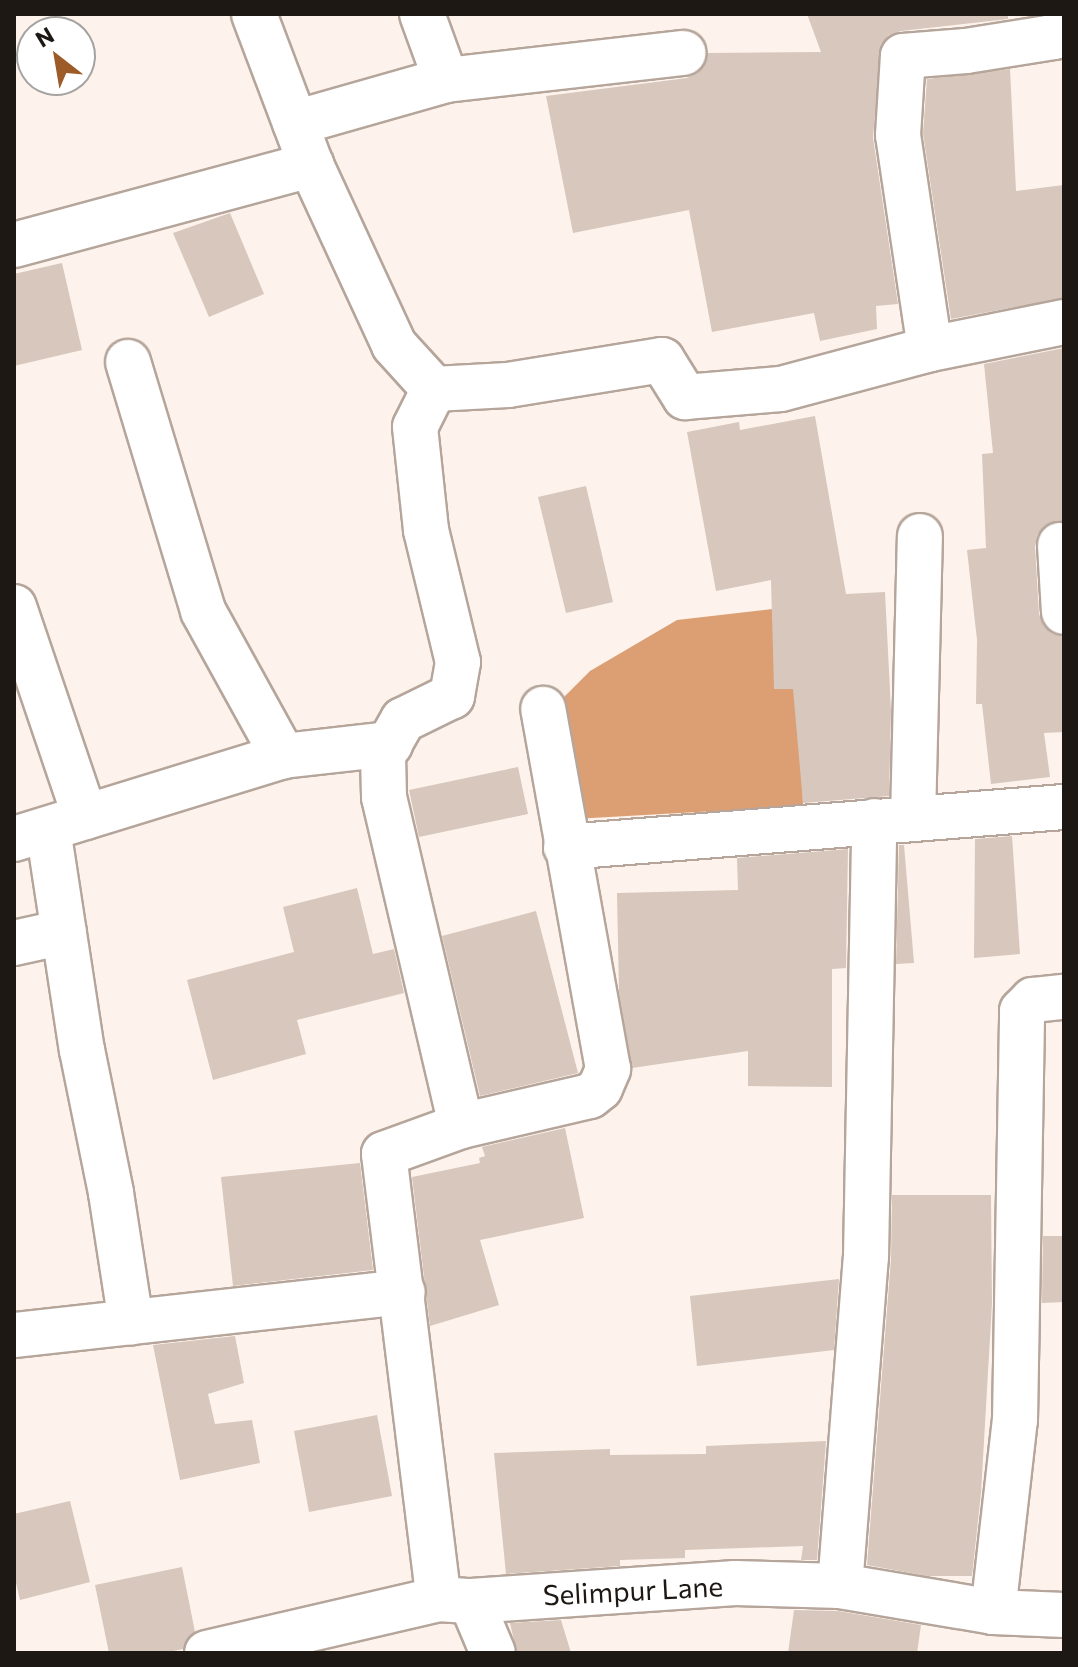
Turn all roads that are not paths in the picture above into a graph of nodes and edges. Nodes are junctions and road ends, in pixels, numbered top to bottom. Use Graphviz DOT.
graph roads {
  1 [pos="254,14"];
  2 [pos="422,14"];
  3 [pos="1064,27"];
  4 [pos="683,53"];
  5 [pos="446,80"];
  6 [pos="295,123"];
  7 [pos="311,165"];
  8 [pos="14,245"];
  9 [pos="1064,322"];
  10 [pos="930,349"];
  11 [pos="128,362"];
  12 [pos="434,389"];
  13 [pos="920,536"];
  14 [pos="1060,545"];
  15 [pos="14,607"];
  16 [pos="1064,612"];
  17 [pos="543,709"];
  18 [pos="390,744"];
  19 [pos="283,756"];
  20 [pos="1064,807"];
  21 [pos="894,820"];
  22 [pos="49,828"];
  23 [pos="566,847"];
  24 [pos="64,932"];
  25 [pos="14,943"];
  26 [pos="1064,997"];
  27 [pos="461,1126"];
  28 [pos="403,1292"];
  29 [pos="131,1322"];
  30 [pos="14,1335"];
  31 [pos="840,1586"];
  32 [pos="455,1600"];
  33 [pos="993,1612"];
  34 [pos="1064,1615"];
  35 [pos="207,1653"];
  36 [pos="493,1653"];
  1 -- 6 [label="street"];
  2 -- 5 [label="street"];
  3 -- 10 [label="street"];
  4 -- 5 [label="street"];
  5 -- 6 [label="street"];
  6 -- 7 [label="street"];
  7 -- 8 [label="street"];
  7 -- 12 [label="street"];
  9 -- 10 [label="street"];
  10 -- 12 [label="street"];
  11 -- 19 [label="street"];
  12 -- 18 [label="street"];
  13 -- 21 [label="street"];
  14 -- 16 [label="street"];
  15 -- 22 [label="street"];
  17 -- 23 [label="street"];
  18 -- 19 [label="street"];
  18 -- 27 [label="street"];
  19 -- 22 [label="street"];
  20 -- 21 [label="street"];
  21 -- 23 [label="street"];
  21 -- 31 [label="street"];
  22 -- 24 [label="street"];
  23 -- 27 [label="street"];
  24 -- 25 [label="street"];
  24 -- 29 [label="street"];
  26 -- 33 [label="street"];
  27 -- 28 [label="street"];
  28 -- 29 [label="street"];
  28 -- 32 [label="street"];
  29 -- 30 [label="street"];
  31 -- 32 [label="street, Selimpur Lane"];
  31 -- 33 [label="street, Selimpur Lane"];
  32 -- 35 [label="street, Selimpur Lane"];
  32 -- 36 [label="street"];
  33 -- 34 [label="street, Selimpur Lane"];
}
